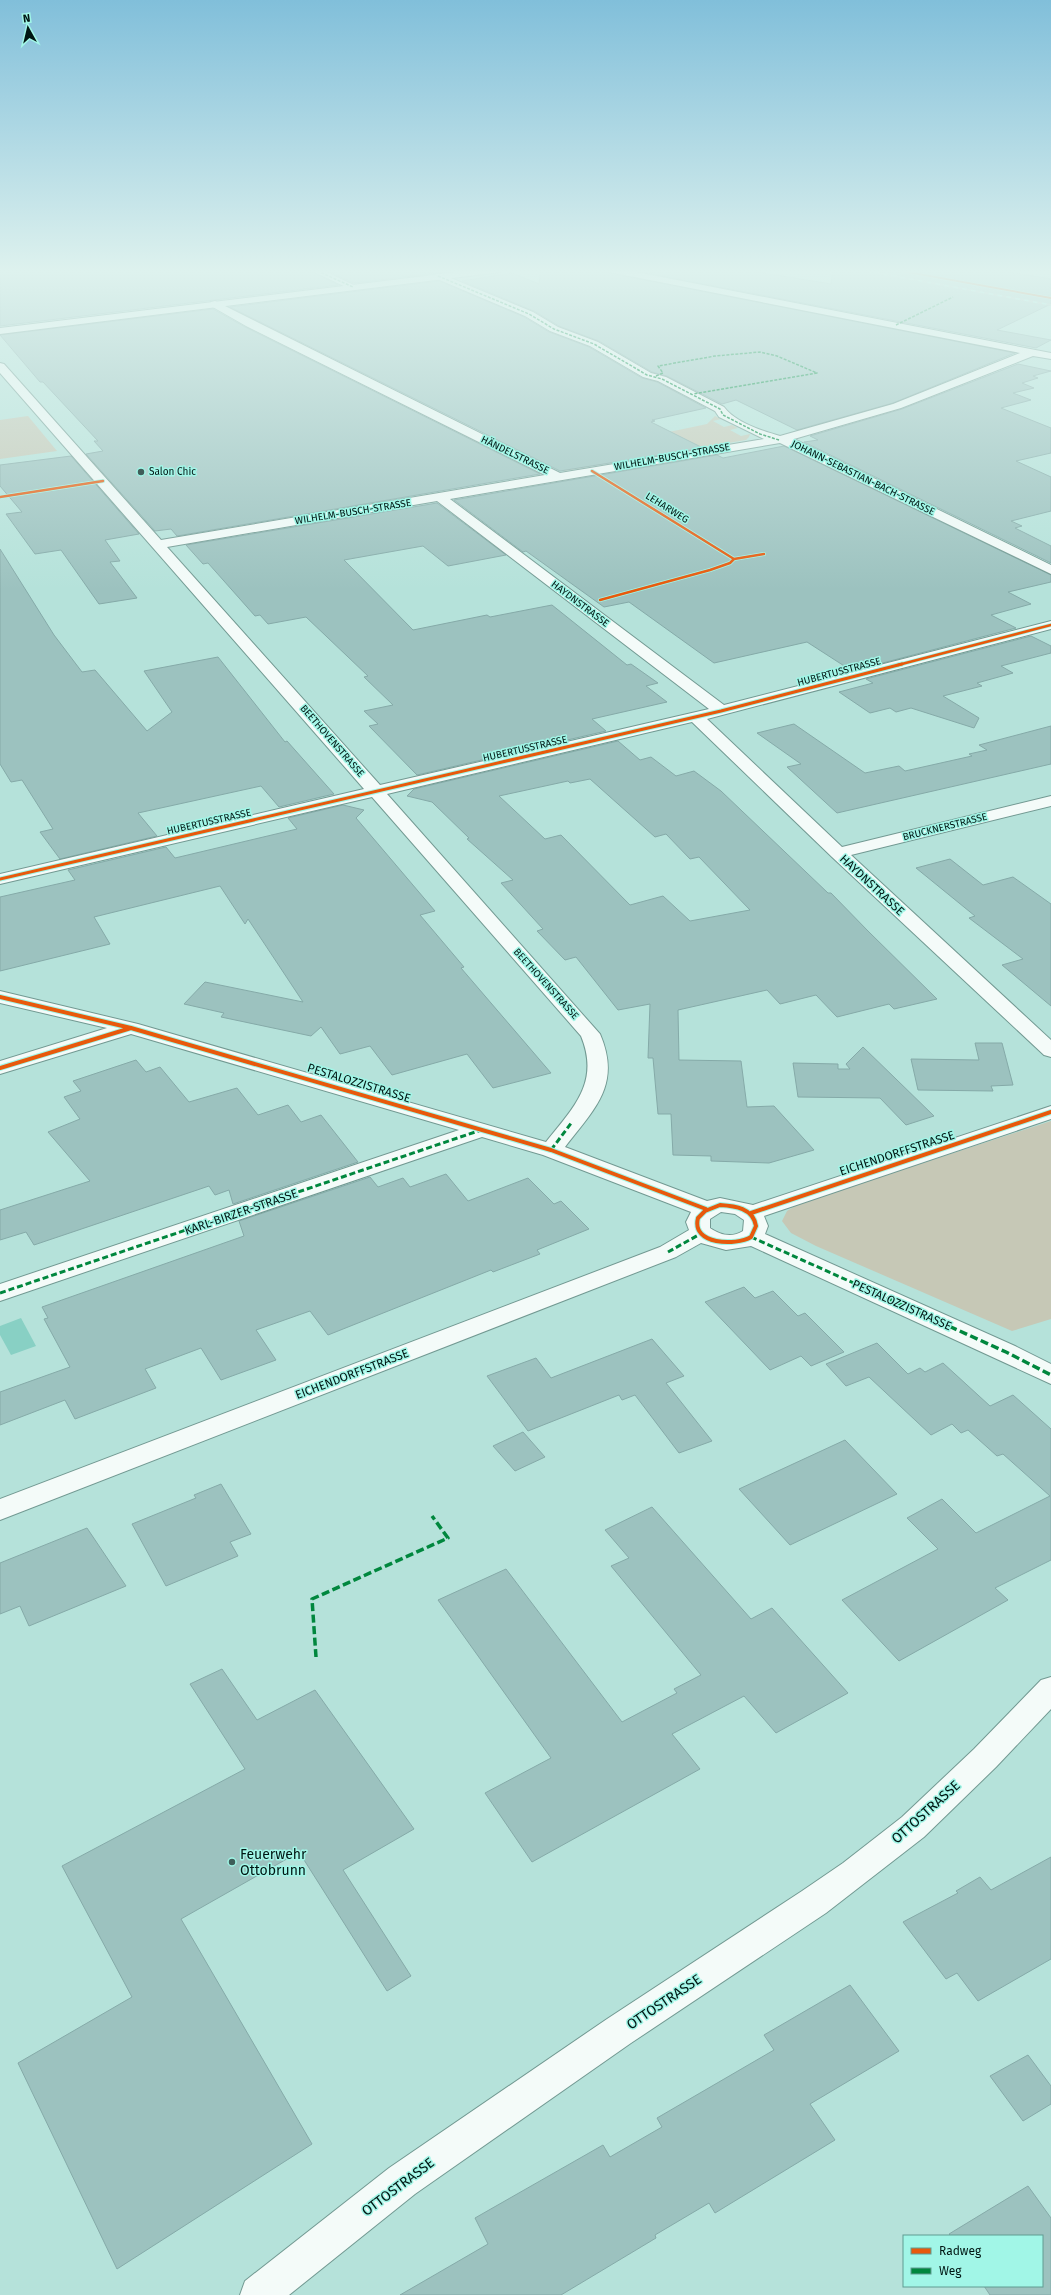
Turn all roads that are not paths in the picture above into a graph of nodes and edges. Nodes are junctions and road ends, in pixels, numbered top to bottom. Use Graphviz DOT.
graph roads {
  1 [pos="9,376"];
  2 [pos="355,376"];
  3 [pos="651,376"];
  4 [pos="972,376"];
  5 [pos="779,440"];
  6 [pos="558,477"];
  7 [pos="439,497"];
  8 [pos="158,544"];
  9 [pos="1051,570"];
  10 [pos="1051,625"];
  11 [pos="721,711"];
  12 [pos="696,717"];
  13 [pos="376,792"];
  14 [pos="1051,801"];
  15 [pos="838,853"];
  16 [pos="0,862"];
  17 [pos="6,878"];
  18 [pos="0,997"];
  19 [pos="131,1028"];
  20 [pos="1051,1051"];
  21 [pos="0,1068"];
  22 [pos="1051,1112"];
  23 [pos="481,1130"];
  24 [pos="550,1150"];
  25 [pos="706,1209"];
  26 [pos="750,1213"];
  27 [pos="702,1233"];
  28 [pos="751,1237"];
  29 [pos="0,1293"];
  30 [pos="1051,1375"];
  31 [pos="0,1510"];
  32 [pos="1051,1689"];
  33 [pos="259,2295"];
  1 -- 8 [label="street, BEETHOVENSTRASSE"];
  2 -- 6 [label="street, HÄNDELSTRASSE"];
  3 -- 5 [label="street, JOHANN-SEBASTIAN-BACH-STRASSE"];
  4 -- 5 [label="street, WILHELM-BUSCH-STRASSE"];
  5 -- 6 [label="street, WILHELM-BUSCH-STRASSE"];
  5 -- 9 [label="street, JOHANN-SEBASTIAN-BACH-STRASSE"];
  6 -- 7 [label="street, WILHELM-BUSCH-STRASSE"];
  7 -- 8 [label="street, WILHELM-BUSCH-STRASSE"];
  7 -- 11 [label="street, HAYDNSTRASSE"];
  8 -- 13 [label="street, BEETHOVENSTRASSE"];
  10 -- 11 [label="street, HUBERTUSSTRASSE"];
  11 -- 12 [label="street, HUBERTUSSTRASSE"];
  12 -- 13 [label="street, HUBERTUSSTRASSE"];
  12 -- 15 [label="street, HAYDNSTRASSE"];
  13 -- 17 [label="street, HUBERTUSSTRASSE"];
  13 -- 24 [label="street, BEETHOVENSTRASSE"];
  14 -- 15 [label="street, BRUCKNERSTRASSE"];
  15 -- 20 [label="street, HAYDNSTRASSE"];
  16 -- 17 [label="street"];
  18 -- 19 [label="street, PESTALOZZISTRASSE"];
  19 -- 21 [label="street"];
  19 -- 23 [label="street, PESTALOZZISTRASSE"];
  22 -- 26 [label="street, EICHENDORFFSTRASSE"];
  23 -- 24 [label="street, PESTALOZZISTRASSE"];
  23 -- 29 [label="street, KARL-BIRZER-STRASSE"];
  24 -- 25 [label="street, PESTALOZZISTRASSE"];
  25 -- 26 [label="street"];
  25 -- 27 [label="street"];
  26 -- 28 [label="street"];
  27 -- 28 [label="street"];
  27 -- 31 [label="street, EICHENDORFFSTRASSE"];
  28 -- 30 [label="street, PESTALOZZISTRASSE"];
  32 -- 33 [label="street, OTTOSTRASSE"];
}
